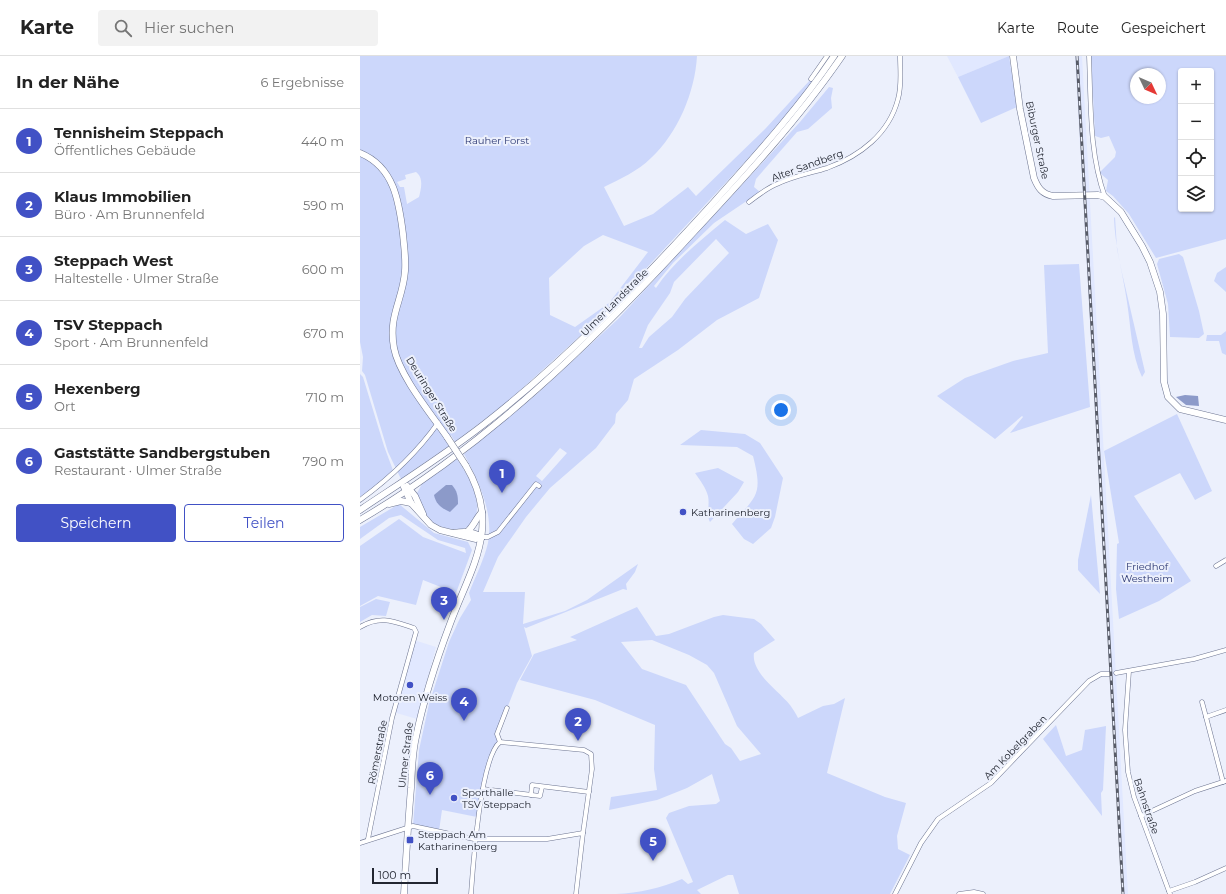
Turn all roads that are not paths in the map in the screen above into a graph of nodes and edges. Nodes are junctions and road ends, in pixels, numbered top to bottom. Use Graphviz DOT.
graph roads {
  1 [pos="827,56"];
  2 [pos="834,56"];
  3 [pos="842,56"];
  4 [pos="900,56"];
  5 [pos="1013,56"];
  6 [pos="1089,56"];
  7 [pos="811,79"];
  8 [pos="360,153"];
  9 [pos="1105,197"];
  10 [pos="749,202"];
  11 [pos="1226,420"];
  12 [pos="438,423"];
  13 [pos="403,482"];
  14 [pos="539,486"];
  15 [pos="407,490"];
  16 [pos="360,500"];
  17 [pos="411,503"];
  18 [pos="380,507"];
  19 [pos="360,510"];
  20 [pos="482,512"];
  21 [pos="424,517"];
  22 [pos="360,520"];
  23 [pos="467,532"];
  24 [pos="452,533"];
  25 [pos="484,537"];
  26 [pos="1226,560"];
  27 [pos="1216,566"];
  28 [pos="360,627"];
  29 [pos="1226,650"];
  30 [pos="1129,671"];
  31 [pos="1116,673"];
  32 [pos="1109,674"];
  33 [pos="1202,702"];
  34 [pos="507,708"];
  35 [pos="1226,710"];
  36 [pos="1206,717"];
  37 [pos="500,742"];
  38 [pos="1224,782"];
  39 [pos="542,787"];
  40 [pos="483,789"];
  41 [pos="589,792"];
  42 [pos="530,795"];
  43 [pos="1141,816"];
  44 [pos="408,828"];
  45 [pos="583,833"];
  46 [pos="368,839"];
  47 [pos="474,839"];
  48 [pos="360,843"];
  49 [pos="1226,868"];
  50 [pos="1170,892"];
  51 [pos="405,894"];
  52 [pos="471,894"];
  53 [pos="576,894"];
  54 [pos="895,894"];
  55 [pos="959,894"];
  56 [pos="983,894"];
  1 -- 7 [label="street"];
  2 -- 13 [label="main road, Ulmer Landstraße"];
  3 -- 15 [label="main road, Ulmer Landstraße"];
  4 -- 10 [label="street, Alter Sandberg"];
  5 -- 9 [label="main road, Biburger Straße"];
  6 -- 9 [label="street"];
  8 -- 12 [label="main road, Deuringer Straße"];
  9 -- 11 [label="main road"];
  12 -- 16 [label="street"];
  12 -- 20 [label="main road, Deuringer Straße, bridge"];
  13 -- 15 [label="main road"];
  13 -- 19 [label="main road, Ulmer Landstraße"];
  14 -- 25 [label="street"];
  15 -- 17 [label="main road"];
  15 -- 18 [label="main road, Ulmer Landstraße"];
  15 -- 21 [label="main road"];
  17 -- 18 [label="main road"];
  17 -- 21 [label="main road"];
  18 -- 22 [label="main road, Ulmer Landstraße"];
  20 -- 23 [label="main road"];
  20 -- 25 [label="main road, Deuringer Straße"];
  21 -- 24 [label="main road"];
  23 -- 24 [label="main road"];
  23 -- 25 [label="main road"];
  24 -- 25 [label="main road"];
  25 -- 44 [label="main road, Ulmer Straße"];
  26 -- 27 [label="street"];
  28 -- 46 [label="street, Römerstraße"];
  29 -- 30 [label="street"];
  30 -- 31 [label="street"];
  30 -- 43 [label="street, Bahnstraße"];
  32 -- 54 [label="street, Am Kobelgraben"];
  33 -- 36 [label="street"];
  34 -- 37 [label="street"];
  35 -- 36 [label="street"];
  36 -- 38 [label="street"];
  37 -- 40 [label="street"];
  37 -- 41 [label="street"];
  38 -- 43 [label="street"];
  39 -- 41 [label="street"];
  39 -- 42 [label="street"];
  39 -- 42 [label="street"];
  40 -- 42 [label="street"];
  40 -- 47 [label="street"];
  41 -- 45 [label="street"];
  43 -- 50 [label="street, Bahnstraße"];
  44 -- 46 [label="street"];
  44 -- 47 [label="street"];
  44 -- 51 [label="main road, Ulmer Straße"];
  45 -- 47 [label="street"];
  45 -- 53 [label="street"];
  46 -- 48 [label="street"];
  47 -- 52 [label="street"];
  49 -- 50 [label="street"];
  55 -- 56 [label="street"];
}
